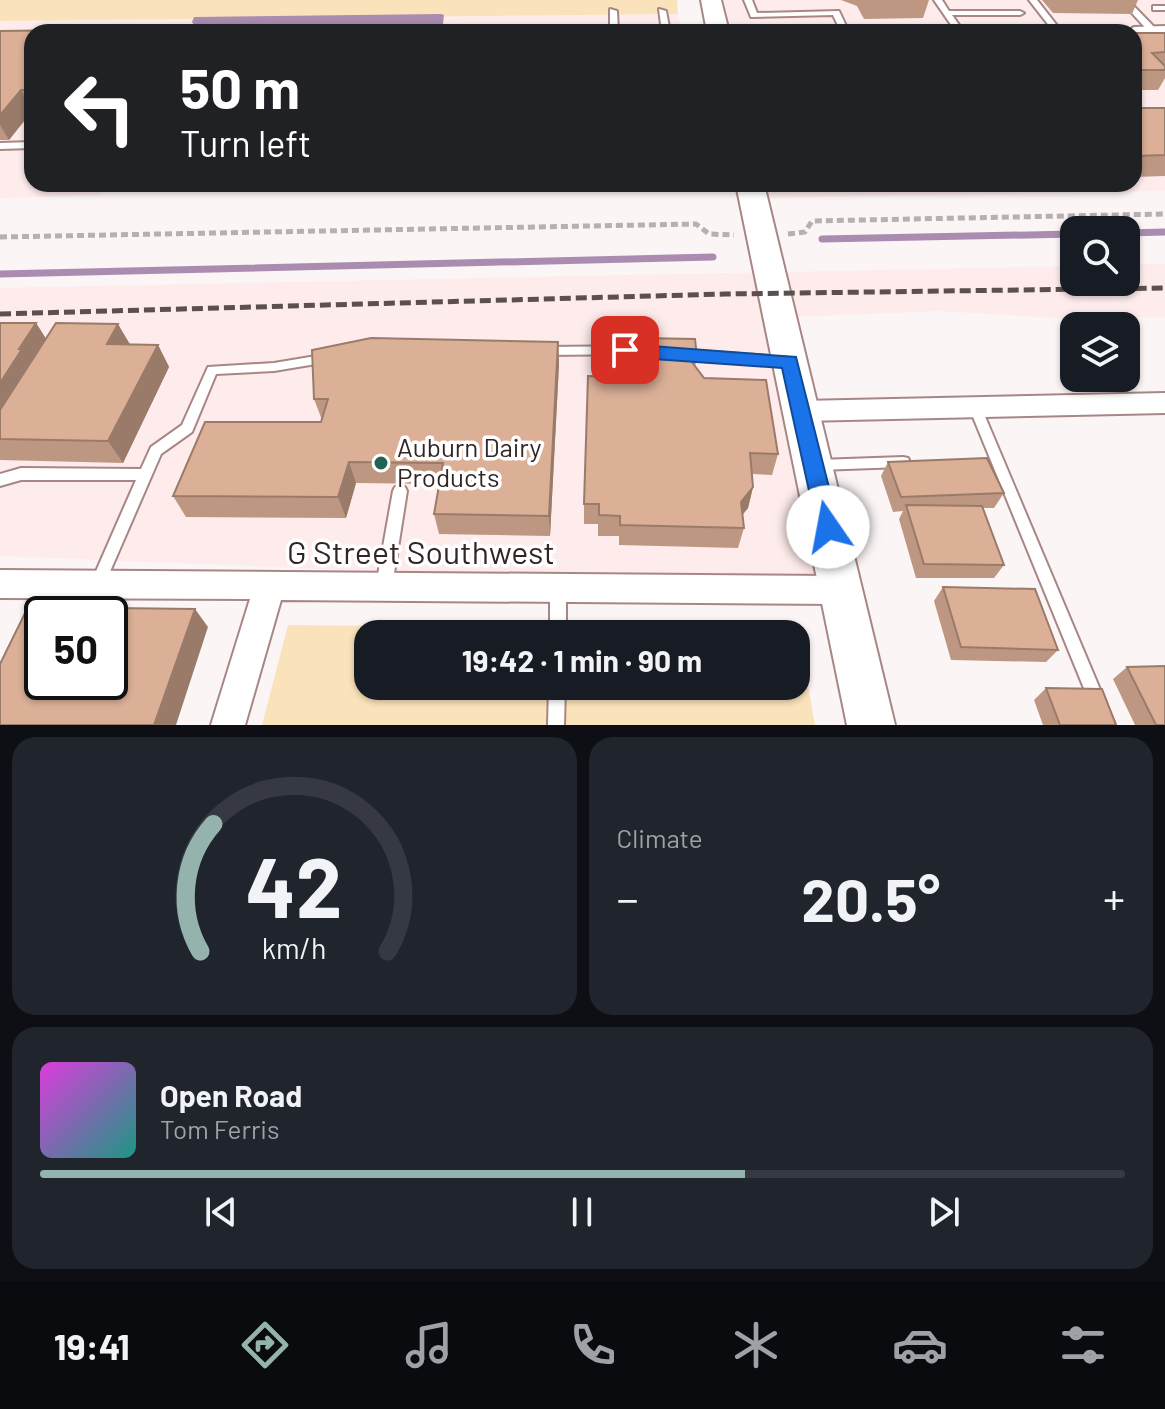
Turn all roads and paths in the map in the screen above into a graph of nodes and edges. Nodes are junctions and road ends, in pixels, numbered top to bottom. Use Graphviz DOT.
graph roads {
  1 [pos="711,0"];
  2 [pos="748,0"];
  3 [pos="938,0"];
  4 [pos="1033,0"];
  5 [pos="1124,0"];
  6 [pos="613,11"];
  7 [pos="662,11"];
  8 [pos="947,13"];
  9 [pos="1020,13"];
  10 [pos="614,24"];
  11 [pos="664,24"];
  12 [pos="716,24"];
  13 [pos="841,24"];
  14 [pos="955,24"];
  15 [pos="1052,24"];
  16 [pos="1160,32"];
  17 [pos="24,145"];
  18 [pos="0,146"];
  19 [pos="752,192"];
  20 [pos="1165,214"];
  21 [pos="735,235"];
  22 [pos="775,235"];
  23 [pos="0,237"];
  24 [pos="530,351"];
  25 [pos="344,355"];
  26 [pos="790,361"];
  27 [pos="1165,403"];
  28 [pos="975,407"];
  29 [pos="802,411"];
  30 [pos="922,462"];
  31 [pos="814,465"];
  32 [pos="146,475"];
  33 [pos="0,480"];
  34 [pos="400,491"];
  35 [pos="0,584"];
  36 [pos="96,586"];
  37 [pos="269,588"];
  38 [pos="383,589"];
  39 [pos="558,589"];
  40 [pos="841,590"];
  41 [pos="558,620"];
  42 [pos="557,700"];
  43 [pos="228,725"];
  44 [pos="556,725"];
  45 [pos="871,725"];
  46 [pos="1107,725"];
  1 -- 12 [label="main road"];
  2 -- 13 [label="lane"];
  3 -- 8 [label="lane"];
  4 -- 15 [label="lane"];
  5 -- 16 [label="lane"];
  6 -- 10 [label="lane"];
  7 -- 11 [label="lane"];
  8 -- 9 [label="lane"];
  8 -- 14 [label="lane"];
  17 -- 18 [label="lane"];
  19 -- 26 [label="main road"];
  20 -- 22 [label="path"];
  21 -- 23 [label="path"];
  24 -- 26 [label="lane"];
  25 -- 32 [label="lane"];
  26 -- 29 [label="main road"];
  27 -- 28 [label="street"];
  28 -- 29 [label="street"];
  28 -- 46 [label="lane"];
  29 -- 31 [label="main road"];
  30 -- 31 [label="lane"];
  31 -- 40 [label="main road"];
  32 -- 33 [label="lane"];
  32 -- 36 [label="lane"];
  34 -- 38 [label="lane"];
  35 -- 36 [label="street, G Street Southwest"];
  36 -- 37 [label="street, G Street Southwest"];
  37 -- 38 [label="street, G Street Southwest"];
  37 -- 43 [label="street"];
  38 -- 39 [label="street, G Street Southwest"];
  39 -- 40 [label="street, G Street Southwest"];
  39 -- 41 [label="lane"];
  40 -- 45 [label="main road"];
  42 -- 44 [label="lane"];
}
